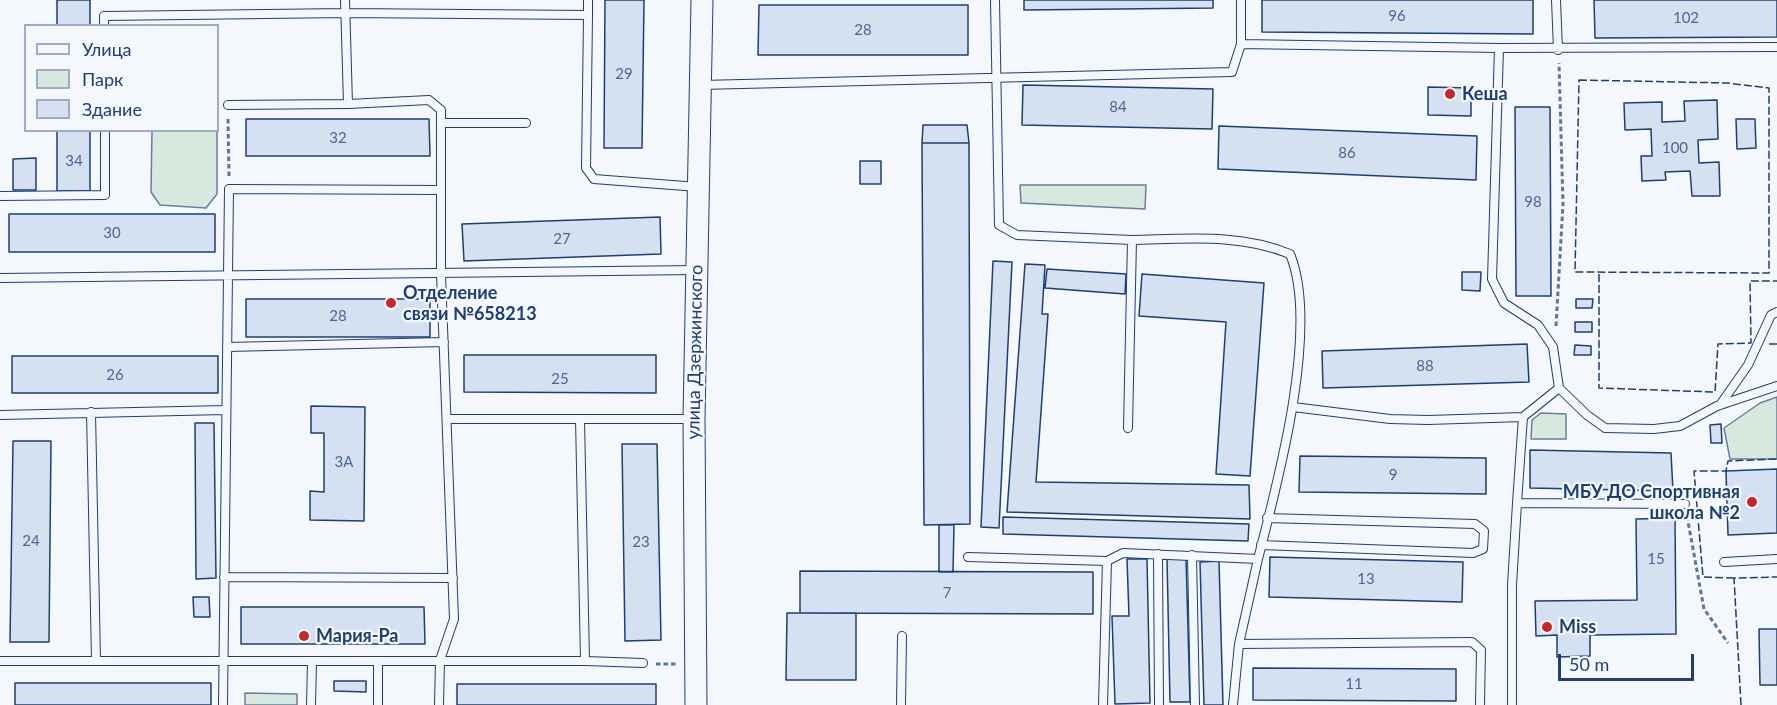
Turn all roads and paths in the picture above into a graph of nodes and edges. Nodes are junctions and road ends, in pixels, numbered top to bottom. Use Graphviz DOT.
graph roads {
  1 [pos="345,0"];
  2 [pos="588,0"];
  3 [pos="702,0"];
  4 [pos="995,0"];
  5 [pos="1241,0"];
  6 [pos="1556,0"];
  7 [pos="346,13"];
  8 [pos="588,15"];
  9 [pos="104,24"];
  10 [pos="1241,44"];
  11 [pos="1777,47"];
  12 [pos="1499,48"];
  13 [pos="1558,50"];
  14 [pos="996,80"];
  15 [pos="700,85"];
  16 [pos="348,104"];
  17 [pos="228,105"];
  18 [pos="442,123"];
  19 [pos="526,123"];
  20 [pos="105,132"];
  21 [pos="698,187"];
  22 [pos="229,189"];
  23 [pos="441,190"];
  24 [pos="0,196"];
  25 [pos="1132,240"];
  26 [pos="696,270"];
  27 [pos="441,274"];
  28 [pos="230,276"];
  29 [pos="0,278"];
  30 [pos="1777,312"];
  31 [pos="444,342"];
  32 [pos="227,347"];
  33 [pos="1554,352"];
  34 [pos="1777,386"];
  35 [pos="1559,388"];
  36 [pos="1719,405"];
  37 [pos="1293,407"];
  38 [pos="225,410"];
  39 [pos="91,412"];
  40 [pos="0,415"];
  41 [pos="1523,417"];
  42 [pos="448,419"];
  43 [pos="580,419"];
  44 [pos="694,419"];
  45 [pos="1128,428"];
  46 [pos="1517,503"];
  47 [pos="1685,504"];
  48 [pos="1268,518"];
  49 [pos="1262,545"];
  50 [pos="1158,554"];
  51 [pos="1192,555"];
  52 [pos="968,557"];
  53 [pos="1258,559"];
  54 [pos="1777,559"];
  55 [pos="1107,561"];
  56 [pos="1724,562"];
  57 [pos="224,577"];
  58 [pos="453,578"];
  59 [pos="902,636"];
  60 [pos="1728,643"];
  61 [pos="1239,644"];
  62 [pos="96,660"];
  63 [pos="224,660"];
  64 [pos="0,662"];
  65 [pos="312,662"];
  66 [pos="378,662"];
  67 [pos="585,662"];
  68 [pos="439,663"];
  69 [pos="643,663"];
  70 [pos="676,664"];
  71 [pos="223,705"];
  72 [pos="311,705"];
  73 [pos="378,705"];
  74 [pos="439,705"];
  75 [pos="696,705"];
  76 [pos="901,705"];
  77 [pos="1103,705"];
  78 [pos="1159,705"];
  79 [pos="1195,705"];
  80 [pos="1233,705"];
  81 [pos="1480,705"];
  82 [pos="1512,705"];
  1 -- 7 [label="lane"];
  2 -- 8 [label="lane"];
  3 -- 15 [label="street, улица Дзержинского"];
  4 -- 14 [label="lane"];
  5 -- 10 [label="lane"];
  6 -- 13 [label="lane"];
  7 -- 8 [label="lane"];
  7 -- 9 [label="lane"];
  7 -- 16 [label="lane"];
  8 -- 21 [label="lane"];
  10 -- 12 [label="lane"];
  10 -- 14 [label="lane"];
  11 -- 13 [label="lane"];
  12 -- 13 [label="lane"];
  12 -- 33 [label="lane"];
  13 -- 33 [label="path"];
  14 -- 15 [label="lane"];
  14 -- 25 [label="lane"];
  15 -- 21 [label="street, улица Дзержинского"];
  16 -- 17 [label="lane"];
  16 -- 18 [label="lane"];
  17 -- 22 [label="path"];
  18 -- 19 [label="lane"];
  18 -- 23 [label="lane"];
  20 -- 24 [label="lane"];
  21 -- 26 [label="street, улица Дзержинского"];
  22 -- 23 [label="lane"];
  22 -- 28 [label="lane"];
  23 -- 27 [label="lane"];
  25 -- 37 [label="lane"];
  25 -- 45 [label="lane"];
  26 -- 27 [label="lane"];
  26 -- 44 [label="street, улица Дзержинского"];
  27 -- 28 [label="lane"];
  27 -- 31 [label="lane"];
  28 -- 29 [label="lane"];
  28 -- 32 [label="lane"];
  30 -- 36 [label="lane"];
  31 -- 32 [label="lane"];
  31 -- 42 [label="lane"];
  32 -- 38 [label="lane"];
  33 -- 35 [label="lane"];
  34 -- 36 [label="lane"];
  35 -- 36 [label="lane"];
  35 -- 41 [label="lane"];
  37 -- 41 [label="lane"];
  37 -- 48 [label="lane"];
  38 -- 39 [label="lane"];
  38 -- 57 [label="lane"];
  39 -- 40 [label="lane"];
  39 -- 62 [label="lane"];
  41 -- 46 [label="lane"];
  42 -- 43 [label="lane"];
  42 -- 58 [label="lane"];
  43 -- 44 [label="lane"];
  43 -- 67 [label="lane"];
  44 -- 75 [label="street, улица Дзержинского"];
  46 -- 47 [label="lane"];
  46 -- 82 [label="lane"];
  47 -- 60 [label="path"];
  48 -- 49 [label="lane"];
  48 -- 49 [label="lane"];
  49 -- 53 [label="lane"];
  50 -- 51 [label="lane"];
  50 -- 55 [label="lane"];
  50 -- 78 [label="lane"];
  51 -- 53 [label="lane"];
  51 -- 79 [label="lane"];
  52 -- 55 [label="lane"];
  53 -- 61 [label="lane"];
  54 -- 56 [label="lane"];
  55 -- 77 [label="lane"];
  57 -- 58 [label="lane"];
  57 -- 63 [label="lane"];
  58 -- 68 [label="lane"];
  59 -- 76 [label="lane"];
  61 -- 80 [label="lane"];
  61 -- 81 [label="lane"];
  62 -- 63 [label="lane"];
  62 -- 64 [label="lane"];
  63 -- 65 [label="lane"];
  63 -- 71 [label="lane"];
  65 -- 66 [label="lane"];
  65 -- 72 [label="lane"];
  66 -- 68 [label="lane"];
  66 -- 73 [label="lane"];
  67 -- 68 [label="lane"];
  67 -- 69 [label="lane"];
  68 -- 74 [label="lane"];
  69 -- 70 [label="path"];
}
